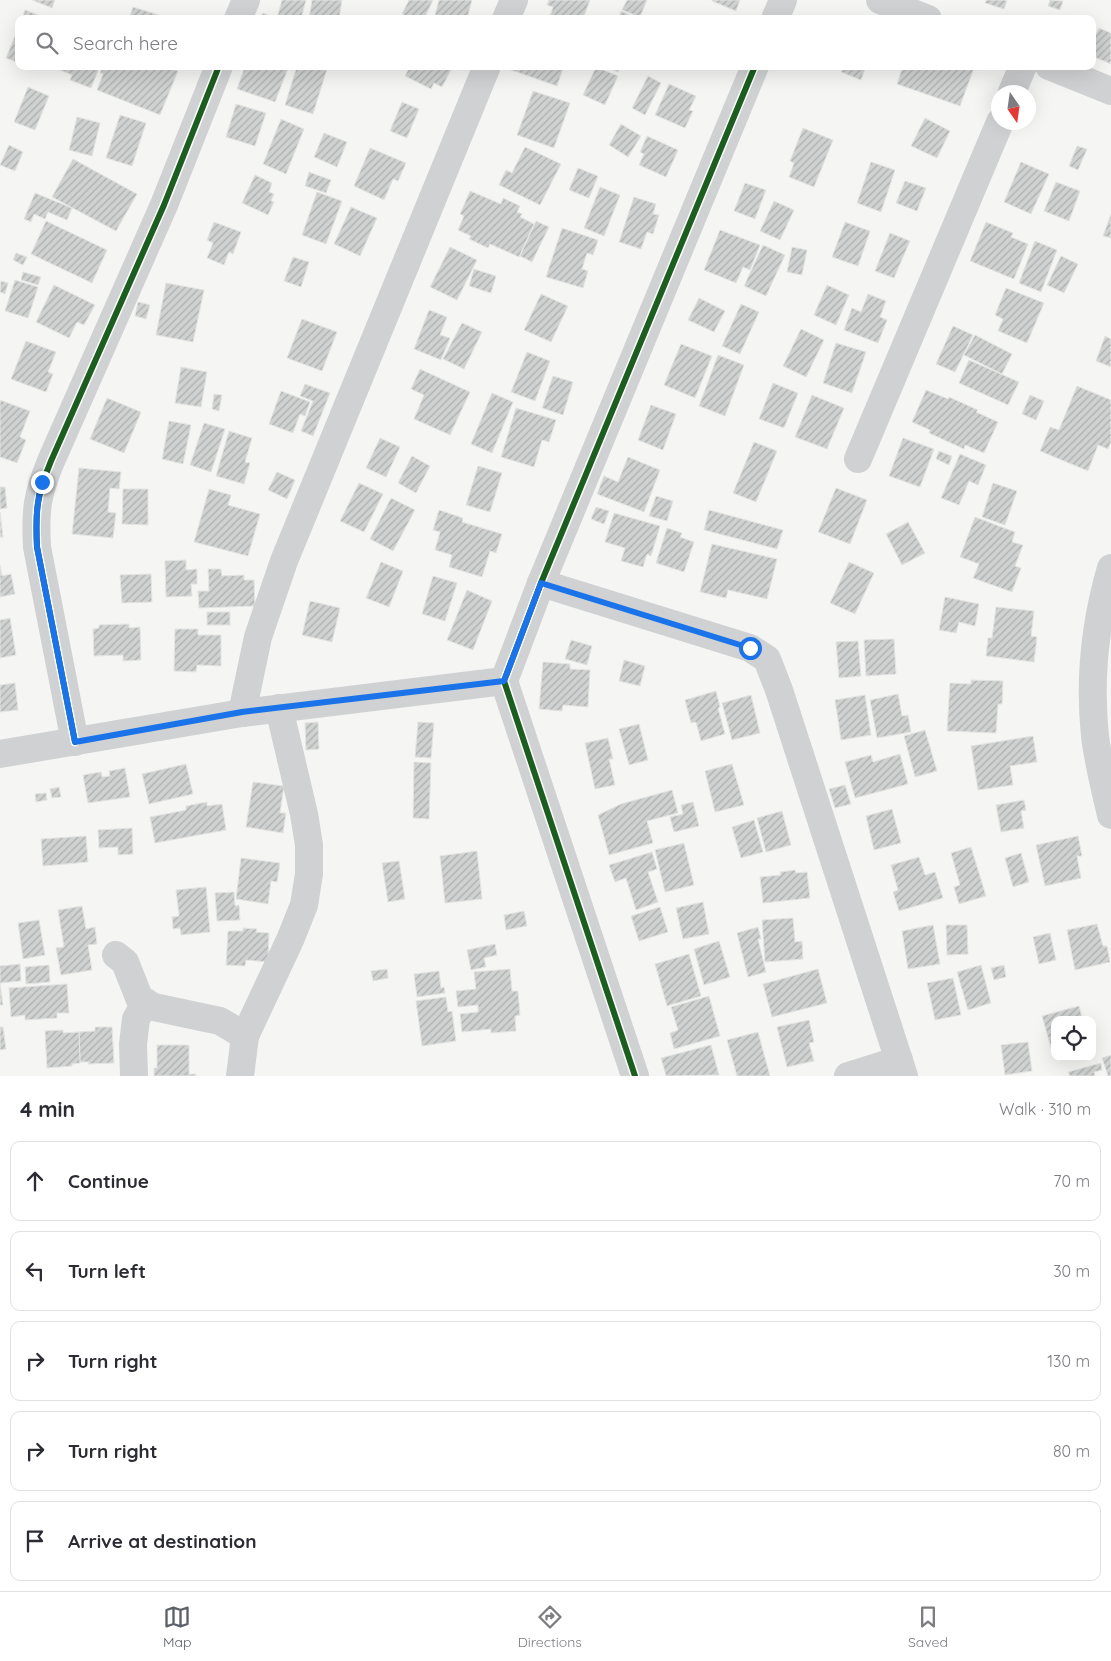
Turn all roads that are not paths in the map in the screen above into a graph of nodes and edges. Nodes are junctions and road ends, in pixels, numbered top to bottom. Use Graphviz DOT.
graph roads {
  1 [pos="246,0"];
  2 [pos="514,0"];
  3 [pos="782,0"];
  4 [pos="880,0"];
  5 [pos="240,15"];
  6 [pos="508,15"];
  7 [pos="776,15"];
  8 [pos="918,15"];
  9 [pos="217,70"];
  10 [pos="485,70"];
  11 [pos="753,70"];
  12 [pos="1021,70"];
  13 [pos="1059,70"];
  14 [pos="1015,85"];
  15 [pos="1111,91"];
  16 [pos="997,130"];
  17 [pos="858,459"];
  18 [pos="1111,568"];
  19 [pos="541,583"];
  20 [pos="504,681"];
  21 [pos="280,708"];
  22 [pos="242,712"];
  23 [pos="75,742"];
  24 [pos="0,754"];
  25 [pos="1111,815"];
  26 [pos="116,955"];
  27 [pos="146,1002"];
  28 [pos="245,1036"];
  29 [pos="902,1068"];
  30 [pos="134,1076"];
  31 [pos="240,1076"];
  32 [pos="636,1076"];
  33 [pos="848,1076"];
  1 -- 5 [label="street"];
  2 -- 6 [label="street"];
  3 -- 7 [label="street"];
  4 -- 8 [label="street"];
  9 -- 23 [label="street"];
  10 -- 22 [label="street"];
  11 -- 19 [label="street"];
  12 -- 14 [label="street"];
  13 -- 15 [label="street"];
  16 -- 17 [label="street"];
  18 -- 25 [label="street"];
  19 -- 20 [label="street"];
  19 -- 29 [label="street"];
  20 -- 21 [label="street"];
  20 -- 32 [label="street"];
  21 -- 22 [label="street"];
  21 -- 28 [label="street"];
  22 -- 23 [label="street"];
  23 -- 24 [label="street"];
  26 -- 27 [label="street"];
  27 -- 28 [label="street"];
  27 -- 30 [label="street"];
  28 -- 31 [label="street"];
  29 -- 33 [label="street"];
}
